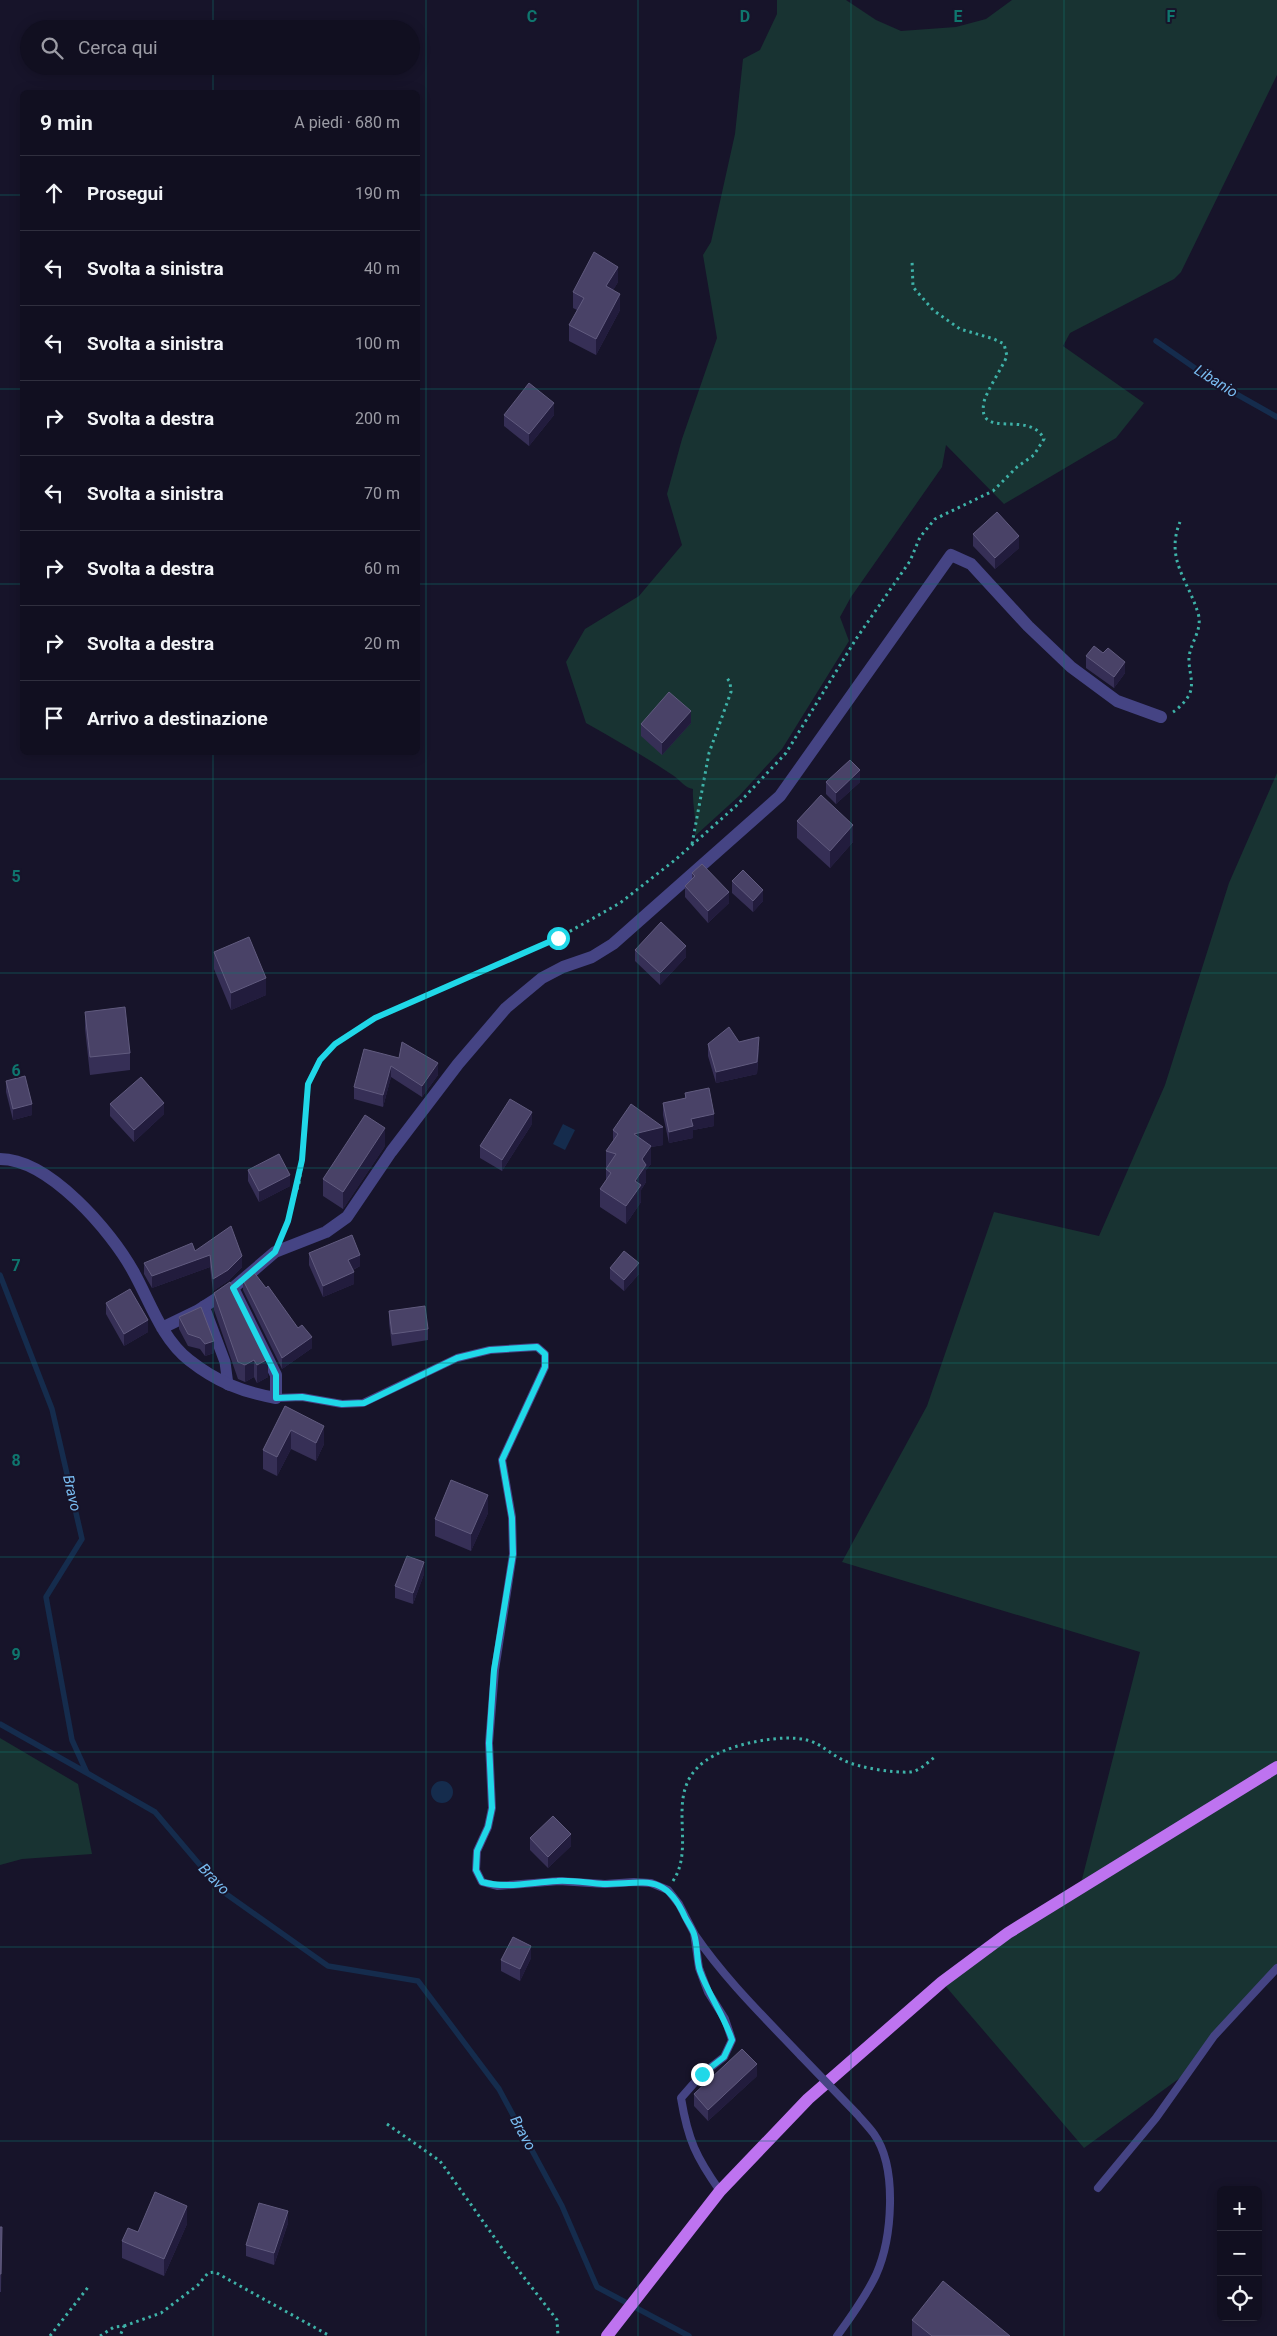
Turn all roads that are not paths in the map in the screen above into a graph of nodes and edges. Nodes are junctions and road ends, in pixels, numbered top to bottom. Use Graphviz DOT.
graph roads {
  1 [pos="1161,717"];
  2 [pos="0,1159"];
  3 [pos="233,1288"];
  4 [pos="204,1306"];
  5 [pos="162,1328"];
  6 [pos="228,1385"];
  7 [pos="276,1398"];
  8 [pos="1277,1768"];
  9 [pos="694,1933"];
  10 [pos="1277,1968"];
  11 [pos="1098,2188"];
  12 [pos="720,2191"];
  13 [pos="607,2336"];
  14 [pos="837,2336"];
  1 -- 3 [label="street"];
  2 -- 5 [label="street"];
  3 -- 4 [label="street"];
  3 -- 7 [label="street"];
  4 -- 5 [label="street"];
  4 -- 6 [label="street"];
  5 -- 6 [label="street"];
  6 -- 7 [label="street"];
  7 -- 9 [label="lane"];
  8 -- 12 [label="main road"];
  9 -- 12 [label="lane"];
  9 -- 14 [label="lane, bridge"];
  10 -- 11 [label="lane"];
  12 -- 13 [label="main road"];
}
